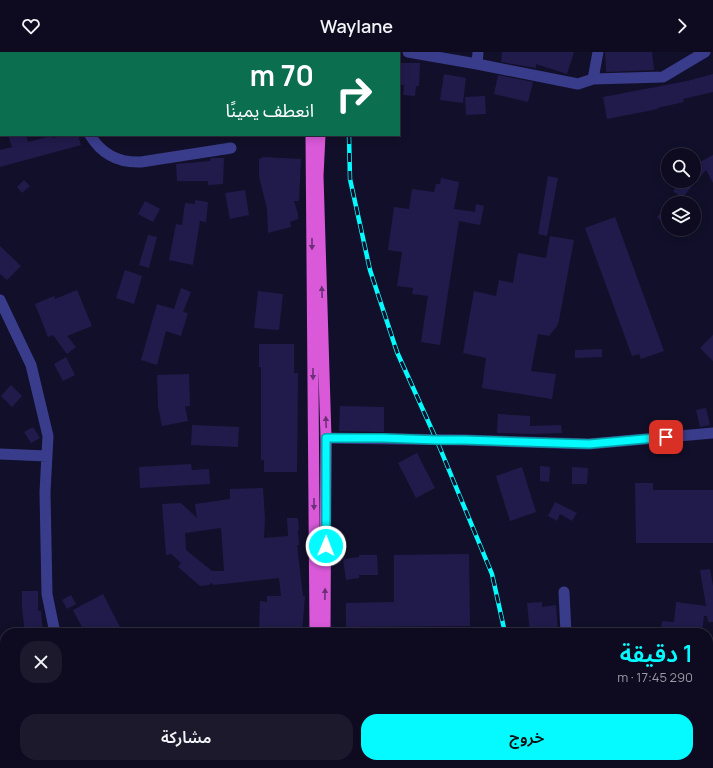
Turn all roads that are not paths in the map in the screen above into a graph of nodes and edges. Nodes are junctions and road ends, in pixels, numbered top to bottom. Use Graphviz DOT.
graph roads {
  1 [pos="408,52"];
  2 [pos="478,52"];
  3 [pos="598,52"];
  4 [pos="705,52"];
  5 [pos="477,64"];
  6 [pos="593,79"];
  7 [pos="91,136"];
  8 [pos="311,136"];
  9 [pos="320,136"];
  10 [pos="231,148"];
  11 [pos="0,300"];
  12 [pos="713,433"];
  13 [pos="326,438"];
  14 [pos="0,454"];
  15 [pos="47,456"];
  16 [pos="564,592"];
  17 [pos="54,628"];
  18 [pos="315,628"];
  19 [pos="324,628"];
  20 [pos="566,628"];
  1 -- 5 [label="street"];
  2 -- 5 [label="street"];
  3 -- 6 [label="street"];
  4 -- 6 [label="street"];
  5 -- 6 [label="street"];
  7 -- 10 [label="street"];
  8 -- 18 [label="highway, one-way"];
  13 -- 9 [label="highway, one-way"];
  11 -- 15 [label="street"];
  12 -- 13 [label="street"];
  19 -- 13 [label="highway, one-way"];
  14 -- 15 [label="street"];
  15 -- 17 [label="street"];
  16 -- 20 [label="street"];
}
